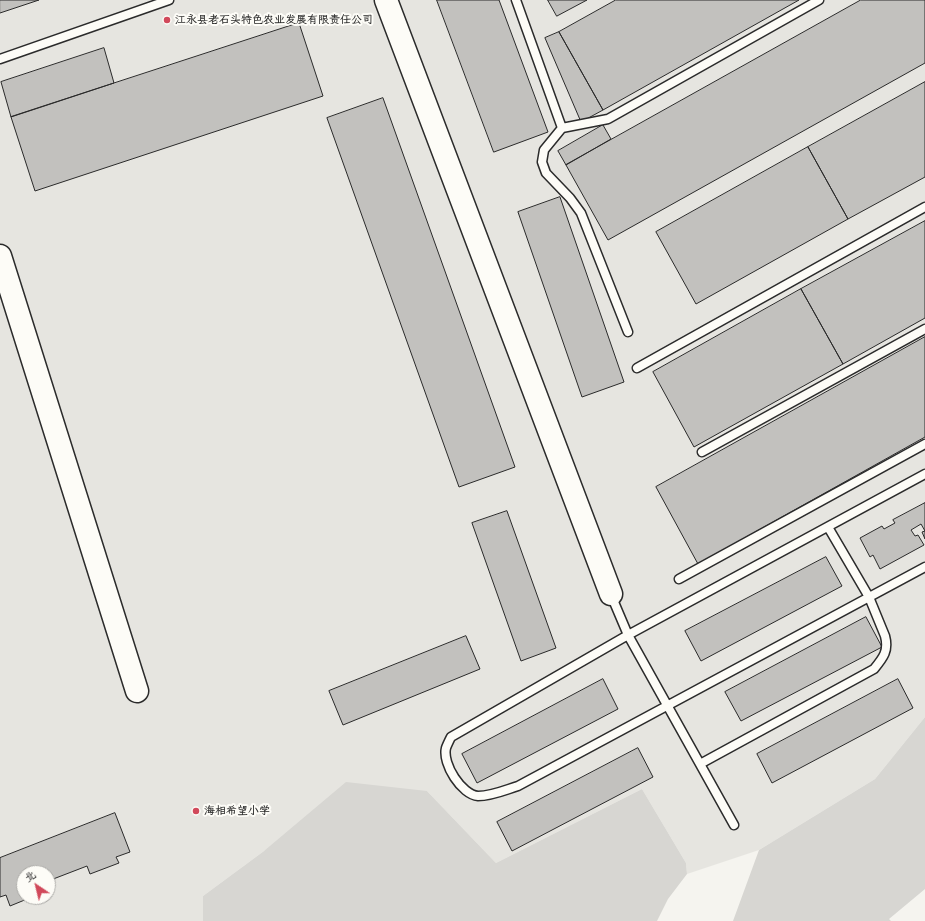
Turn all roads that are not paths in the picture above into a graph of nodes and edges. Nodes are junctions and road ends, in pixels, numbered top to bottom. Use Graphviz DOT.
graph roads {
  1 [pos="169,0"];
  2 [pos="386,0"];
  3 [pos="516,0"];
  4 [pos="819,0"];
  5 [pos="0,58"];
  6 [pos="562,128"];
  7 [pos="925,207"];
  8 [pos="0,256"];
  9 [pos="925,329"];
  10 [pos="628,332"];
  11 [pos="637,368"];
  12 [pos="925,444"];
  13 [pos="702,452"];
  14 [pos="925,474"];
  15 [pos="828,527"];
  16 [pos="925,566"];
  17 [pos="679,579"];
  18 [pos="611,594"];
  19 [pos="869,597"];
  20 [pos="628,635"];
  21 [pos="137,691"];
  22 [pos="667,706"];
  23 [pos="700,764"];
  24 [pos="734,824"];
  1 -- 5 [label="lane"];
  2 -- 18 [label="street"];
  3 -- 6 [label="lane"];
  4 -- 6 [label="lane"];
  6 -- 10 [label="lane"];
  7 -- 11 [label="lane"];
  8 -- 21 [label="street"];
  9 -- 13 [label="lane"];
  12 -- 17 [label="lane"];
  14 -- 15 [label="lane"];
  15 -- 19 [label="lane"];
  15 -- 20 [label="lane"];
  16 -- 19 [label="lane"];
  18 -- 20 [label="lane"];
  19 -- 22 [label="lane"];
  19 -- 23 [label="lane"];
  20 -- 22 [label="lane"];
  20 -- 22 [label="lane"];
  22 -- 23 [label="lane"];
  23 -- 24 [label="lane"];
}
